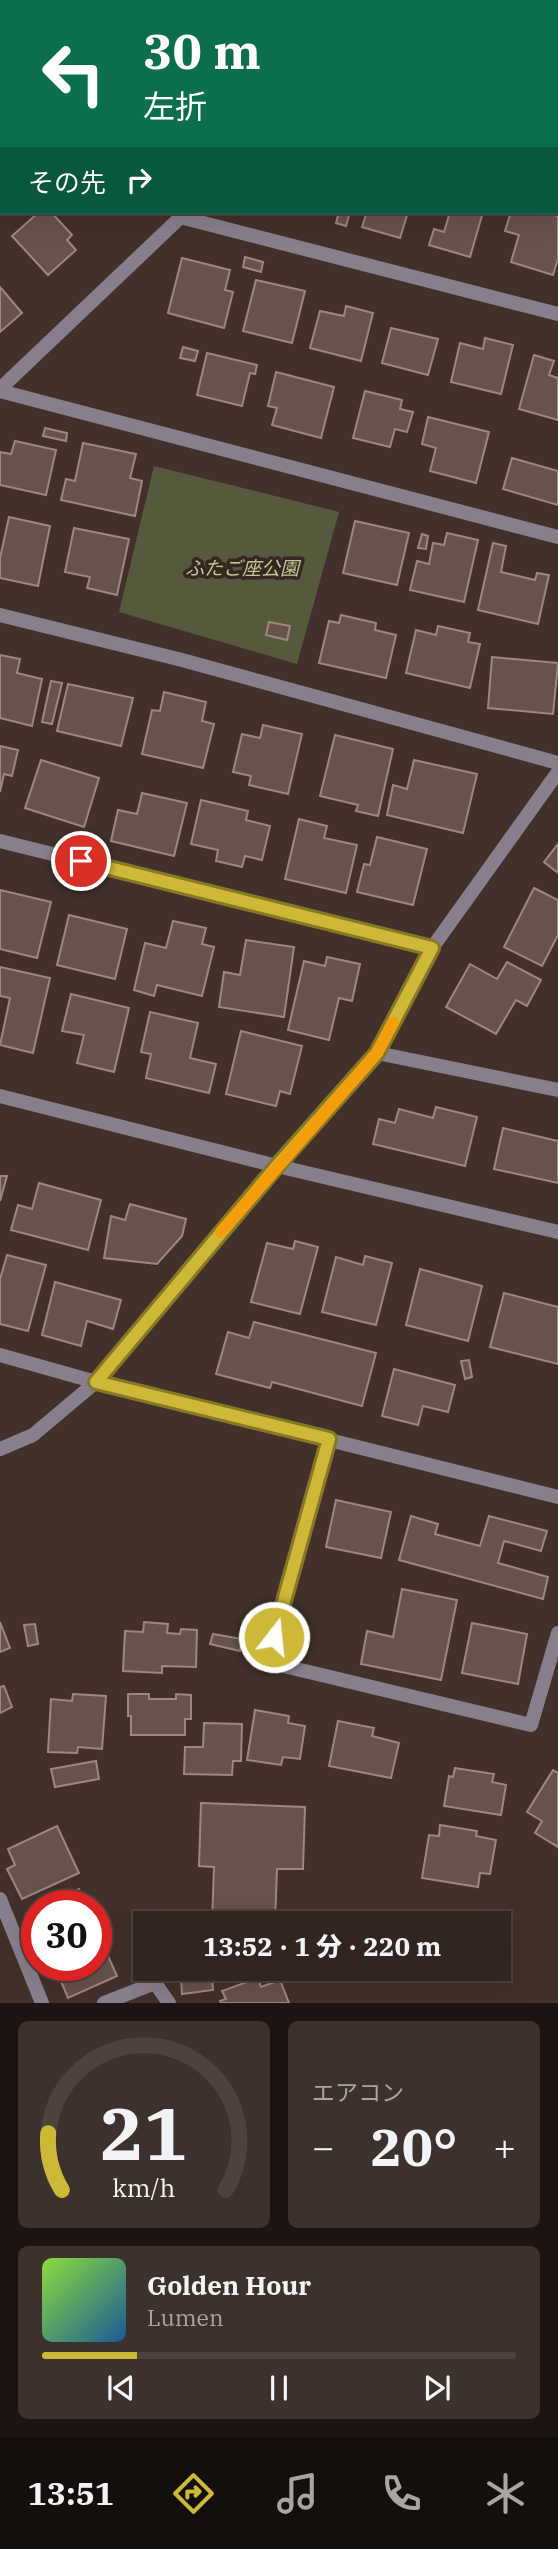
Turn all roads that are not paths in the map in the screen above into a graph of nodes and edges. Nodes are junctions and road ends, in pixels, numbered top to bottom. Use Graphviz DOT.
graph roads {
  1 [pos="183,214"];
  2 [pos="558,314"];
  3 [pos="0,390"];
  4 [pos="558,537"];
  5 [pos="0,615"];
  6 [pos="558,763"];
  7 [pos="558,772"];
  8 [pos="0,841"];
  9 [pos="432,948"];
  10 [pos="377,1053"];
  11 [pos="558,1090"];
  12 [pos="0,1096"];
  13 [pos="277,1166"];
  14 [pos="558,1231"];
  15 [pos="0,1355"];
  16 [pos="96,1382"];
  17 [pos="329,1439"];
  18 [pos="0,1449"];
  19 [pos="558,1497"];
  20 [pos="558,1633"];
  21 [pos="0,1899"];
  22 [pos="42,2003"];
  23 [pos="104,2003"];
  24 [pos="169,2003"];
  1 -- 2 [label="street"];
  1 -- 3 [label="street"];
  3 -- 4 [label="street"];
  5 -- 6 [label="street"];
  7 -- 9 [label="street"];
  8 -- 9 [label="street"];
  9 -- 10 [label="street"];
  10 -- 11 [label="street"];
  10 -- 13 [label="street"];
  12 -- 13 [label="street"];
  13 -- 14 [label="street"];
  13 -- 16 [label="street"];
  15 -- 16 [label="street"];
  16 -- 17 [label="street"];
  16 -- 18 [label="street"];
  17 -- 19 [label="street"];
  17 -- 20 [label="street"];
  21 -- 22 [label="street"];
  23 -- 24 [label="street"];
}
